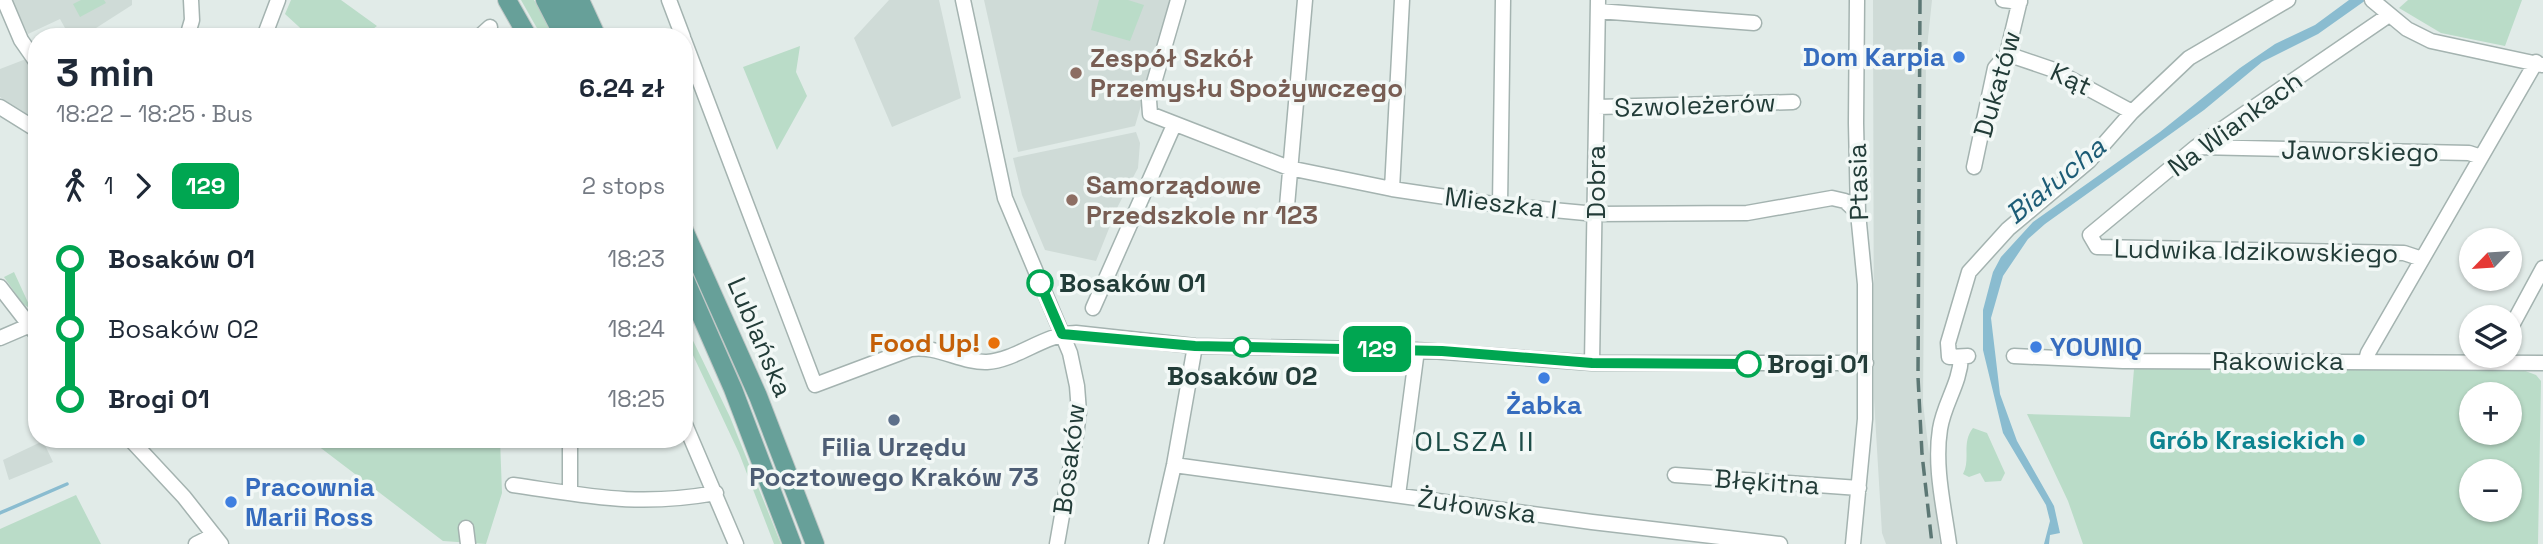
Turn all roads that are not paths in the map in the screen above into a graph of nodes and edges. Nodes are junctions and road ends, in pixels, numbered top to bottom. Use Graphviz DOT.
graph roads {
  1 [pos="4,0"];
  2 [pos="191,0"];
  3 [pos="278,0"];
  4 [pos="507,0"];
  5 [pos="669,0"];
  6 [pos="963,0"];
  7 [pos="1178,0"];
  8 [pos="1305,0"];
  9 [pos="1402,0"];
  10 [pos="1503,0"];
  11 [pos="1857,0"];
  12 [pos="2003,0"];
  13 [pos="2288,0"];
  14 [pos="2372,0"];
  15 [pos="2020,1"];
  16 [pos="561,4"];
  17 [pos="1598,6"];
  18 [pos="2387,13"];
  19 [pos="1754,23"];
  20 [pos="190,28"];
  21 [pos="267,28"];
  22 [pos="523,28"];
  23 [pos="563,28"];
  24 [pos="576,28"];
  25 [pos="587,28"];
  26 [pos="680,28"];
  27 [pos="28,50"];
  28 [pos="2007,54"];
  29 [pos="693,62"];
  30 [pos="2539,64"];
  31 [pos="1793,102"];
  32 [pos="0,107"];
  33 [pos="1597,107"];
  34 [pos="2132,112"];
  35 [pos="28,124"];
  36 [pos="1174,125"];
  37 [pos="2196,148"];
  38 [pos="2481,157"];
  39 [pos="1973,167"];
  40 [pos="1289,168"];
  41 [pos="1392,189"];
  42 [pos="1500,205"];
  43 [pos="1287,206"];
  44 [pos="1858,212"];
  45 [pos="1596,214"];
  46 [pos="2091,242"];
  47 [pos="693,250"];
  48 [pos="2422,260"];
  49 [pos="2543,268"];
  50 [pos="0,287"];
  51 [pos="693,299"];
  52 [pos="2522,307"];
  53 [pos="1093,308"];
  54 [pos="28,320"];
  55 [pos="693,325"];
  56 [pos="28,329"];
  57 [pos="1062,334"];
  58 [pos="0,338"];
  59 [pos="1195,346"];
  60 [pos="1417,350"];
  61 [pos="2014,356"];
  62 [pos="2459,359"];
  63 [pos="2366,360"];
  64 [pos="2522,361"];
  65 [pos="1592,363"];
  66 [pos="1866,363"];
  67 [pos="2543,363"];
  68 [pos="693,442"];
  69 [pos="138,448"];
  70 [pos="570,448"];
  71 [pos="757,454"];
  72 [pos="1174,465"];
  73 [pos="1675,475"];
  74 [pos="513,485"];
  75 [pos="1859,488"];
  76 [pos="570,493"];
  77 [pos="716,493"];
  78 [pos="1398,495"];
  79 [pos="466,528"];
  80 [pos="218,539"];
  81 [pos="196,544"];
  82 [pos="468,544"];
  83 [pos="736,544"];
  84 [pos="792,544"];
  85 [pos="815,544"];
  86 [pos="1057,544"];
  87 [pos="1156,544"];
  88 [pos="1780,544"];
  89 [pos="1853,544"];
  90 [pos="1949,544"];
  1 -- 27 [label="street"];
  2 -- 20 [label="street"];
  3 -- 21 [label="street"];
  4 -- 22 [label="main road"];
  5 -- 26 [label="street"];
  6 -- 57 [label="street, Bosaków"];
  7 -- 36 [label="street, Mieszka I"];
  8 -- 40 [label="street"];
  9 -- 41 [label="street"];
  10 -- 42 [label="street"];
  11 -- 44 [label="street, Ptasia"];
  12 -- 15 [label="street"];
  13 -- 34 [label="street"];
  14 -- 18 [label="street"];
  15 -- 28 [label="street, Dukatów"];
  16 -- 23 [label="main road"];
  16 -- 24 [label="main road"];
  16 -- 25 [label="main road"];
  17 -- 19 [label="street"];
  17 -- 33 [label="street, Dobra"];
  18 -- 30 [label="street"];
  18 -- 37 [label="street, Na Wiankach"];
  28 -- 34 [label="street, Kąt"];
  28 -- 39 [label="street, Dukatów"];
  29 -- 57 [label="street"];
  30 -- 38 [label="street"];
  31 -- 33 [label="street, Szwoleżerów"];
  32 -- 35 [label="street"];
  33 -- 45 [label="street, Dobra"];
  34 -- 90 [label="street"];
  36 -- 40 [label="street, Mieszka I"];
  36 -- 53 [label="street"];
  37 -- 38 [label="street, Jaworskiego"];
  37 -- 46 [label="street, Na Wiankach"];
  38 -- 48 [label="street"];
  40 -- 41 [label="street, Mieszka I"];
  40 -- 43 [label="street"];
  41 -- 42 [label="street, Mieszka I"];
  42 -- 45 [label="street, Mieszka I"];
  44 -- 45 [label="street, Mieszka I"];
  44 -- 66 [label="street, Ptasia"];
  45 -- 65 [label="street, Dobra"];
  46 -- 48 [label="street, Ludwika Idzikowskiego"];
  47 -- 85 [label="main road, Lublańska"];
  48 -- 63 [label="street"];
  49 -- 52 [label="street"];
  50 -- 54 [label="street"];
  51 -- 71 [label="main road, Lublańska"];
  55 -- 71 [label="main road, Lublańska"];
  56 -- 58 [label="street"];
  57 -- 59 [label="street"];
  57 -- 86 [label="street, Bosaków"];
  59 -- 60 [label="street"];
  59 -- 72 [label="street"];
  60 -- 65 [label="street"];
  60 -- 78 [label="street"];
  61 -- 63 [label="street, Rakowicka"];
  62 -- 63 [label="street, Rakowicka"];
  64 -- 67 [label="street, Rakowicka"];
  65 -- 66 [label="street"];
  66 -- 75 [label="street, Ptasia"];
  68 -- 77 [label="street"];
  69 -- 80 [label="street"];
  70 -- 76 [label="street"];
  71 -- 84 [label="main road, Lublańska"];
  72 -- 78 [label="street, Żułowska"];
  72 -- 87 [label="street"];
  73 -- 75 [label="street, Błękitna"];
  74 -- 76 [label="street"];
  75 -- 89 [label="street, Ptasia"];
  76 -- 77 [label="street"];
  77 -- 83 [label="street"];
  78 -- 88 [label="street, Żułowska"];
  79 -- 82 [label="street"];
  80 -- 81 [label="street"];
}
